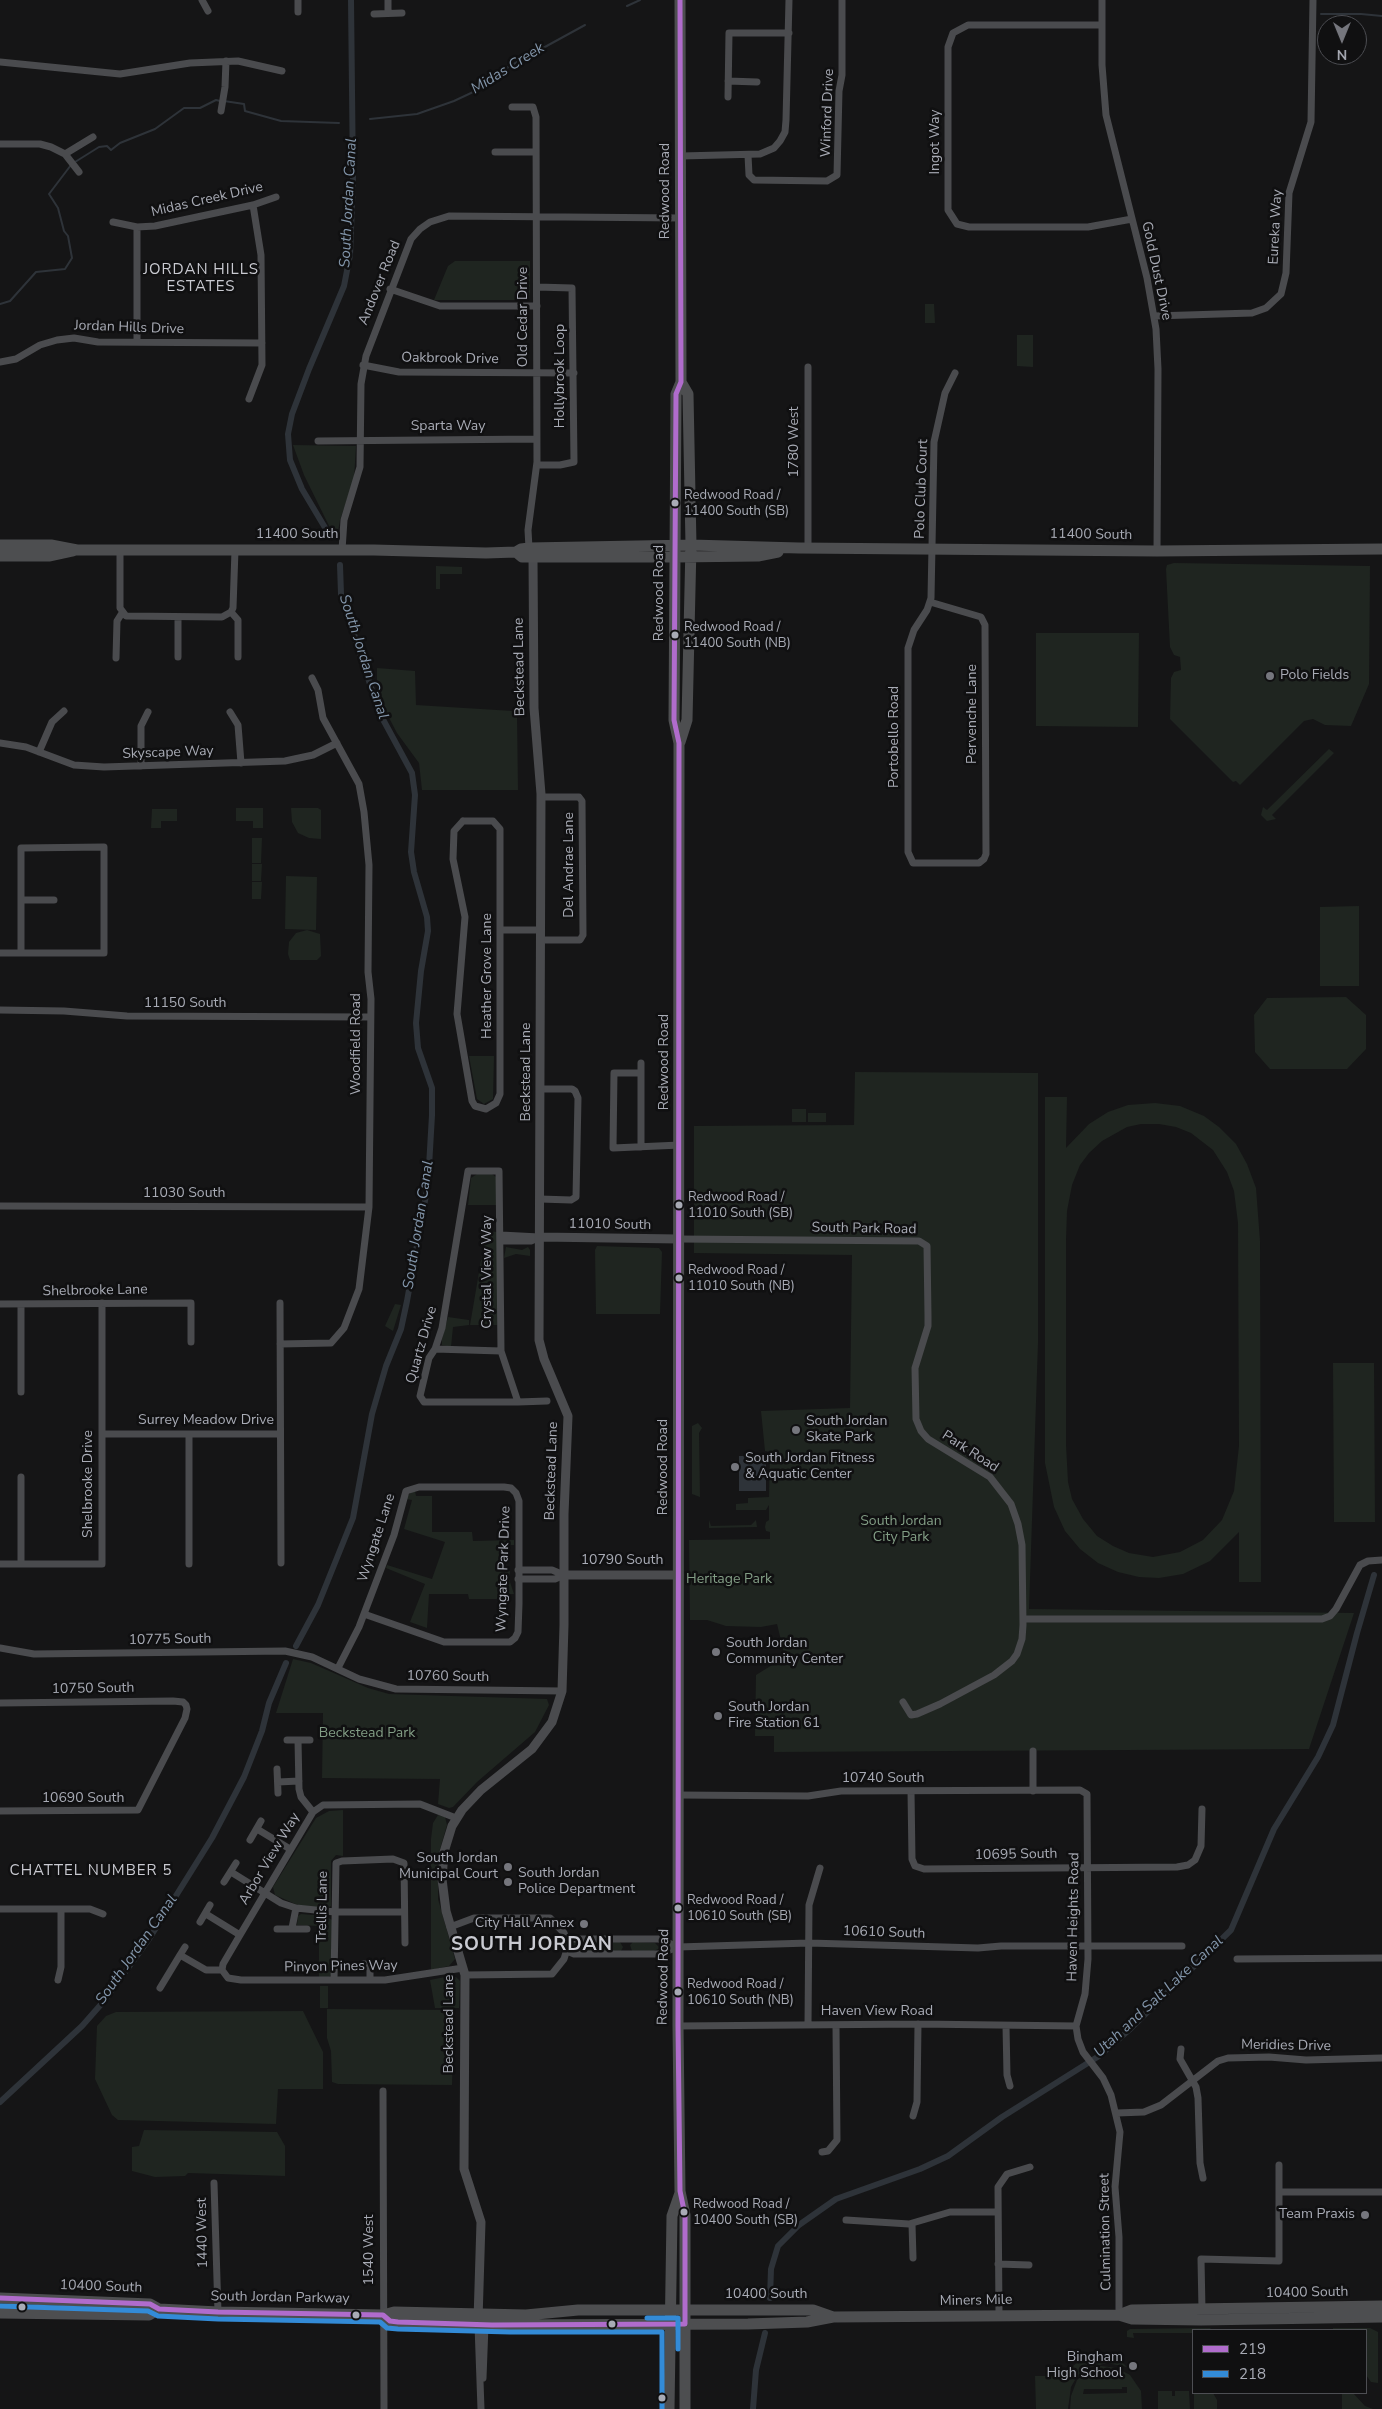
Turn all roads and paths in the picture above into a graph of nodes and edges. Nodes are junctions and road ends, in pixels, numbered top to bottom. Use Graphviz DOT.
graph roads {
  1 [pos="202,0"];
  2 [pos="298,0"];
  3 [pos="388,0"];
  4 [pos="680,0"];
  5 [pos="789,0"];
  6 [pos="842,0"];
  7 [pos="1102,0"];
  8 [pos="1313,0"];
  9 [pos="208,11"];
  10 [pos="298,12"];
  11 [pos="388,13"];
  12 [pos="402,13"];
  13 [pos="374,14"];
  14 [pos="1102,25"];
  15 [pos="789,33"];
  16 [pos="226,61"];
  17 [pos="0,62"];
  18 [pos="282,71"];
  19 [pos="728,81"];
  20 [pos="757,82"];
  21 [pos="728,97"];
  22 [pos="512,107"];
  23 [pos="221,111"];
  24 [pos="93,137"];
  25 [pos="0,144"];
  26 [pos="495,152"];
  27 [pos="536,152"];
  28 [pos="748,155"];
  29 [pos="681,156"];
  30 [pos="67,158"];
  31 [pos="79,172"];
  32 [pos="276,197"];
  33 [pos="253,204"];
  34 [pos="536,216"];
  35 [pos="681,218"];
  36 [pos="1132,219"];
  37 [pos="113,222"];
  38 [pos="137,227"];
  39 [pos="537,287"];
  40 [pos="390,289"];
  41 [pos="537,306"];
  42 [pos="1154,316"];
  43 [pos="137,342"];
  44 [pos="262,343"];
  45 [pos="0,362"];
  46 [pos="364,366"];
  47 [pos="808,366"];
  48 [pos="537,373"];
  49 [pos="574,373"];
  50 [pos="955,373"];
  51 [pos="681,382"];
  52 [pos="248,399"];
  53 [pos="536,439"];
  54 [pos="318,440"];
  55 [pos="360,440"];
  56 [pos="536,465"];
  57 [pos="0,545"];
  58 [pos="675,545"];
  59 [pos="691,545"];
  60 [pos="804,548"];
  61 [pos="932,548"];
  62 [pos="1382,549"];
  63 [pos="77,550"];
  64 [pos="120,550"];
  65 [pos="234,550"];
  66 [pos="342,550"];
  67 [pos="1157,551"];
  68 [pos="531,552"];
  69 [pos="0,556"];
  70 [pos="676,557"];
  71 [pos="691,557"];
  72 [pos="930,602"];
  73 [pos="231,612"];
  74 [pos="122,613"];
  75 [pos="178,617"];
  76 [pos="178,657"];
  77 [pos="238,657"];
  78 [pos="116,658"];
  79 [pos="312,678"];
  80 [pos="64,711"];
  81 [pos="148,712"];
  82 [pos="230,712"];
  83 [pos="337,743"];
  84 [pos="679,743"];
  85 [pos="0,744"];
  86 [pos="40,752"];
  87 [pos="241,763"];
  88 [pos="141,766"];
  89 [pos="541,797"];
  90 [pos="979,863"];
  91 [pos="21,900"];
  92 [pos="54,900"];
  93 [pos="500,930"];
  94 [pos="541,935"];
  95 [pos="0,953"];
  96 [pos="21,953"];
  97 [pos="0,1010"];
  98 [pos="370,1017"];
  99 [pos="641,1063"];
  100 [pos="642,1073"];
  101 [pos="540,1090"];
  102 [pos="680,1146"];
  103 [pos="641,1147"];
  104 [pos="468,1171"];
  105 [pos="540,1199"];
  106 [pos="0,1206"];
  107 [pos="369,1207"];
  108 [pos="540,1237"];
  109 [pos="501,1238"];
  110 [pos="679,1240"];
  111 [pos="927,1246"];
  112 [pos="102,1303"];
  113 [pos="280,1303"];
  114 [pos="0,1304"];
  115 [pos="21,1304"];
  116 [pos="191,1342"];
  117 [pos="280,1344"];
  118 [pos="436,1349"];
  119 [pos="501,1351"];
  120 [pos="21,1392"];
  121 [pos="547,1401"];
  122 [pos="518,1402"];
  123 [pos="102,1434"];
  124 [pos="189,1434"];
  125 [pos="280,1434"];
  126 [pos="21,1477"];
  127 [pos="516,1493"];
  128 [pos="1382,1560"];
  129 [pos="281,1563"];
  130 [pos="0,1564"];
  131 [pos="21,1564"];
  132 [pos="189,1564"];
  133 [pos="518,1570"];
  134 [pos="564,1574"];
  135 [pos="679,1575"];
  136 [pos="518,1579"];
  137 [pos="364,1614"];
  138 [pos="1023,1619"];
  139 [pos="0,1648"];
  140 [pos="338,1668"];
  141 [pos="562,1691"];
  142 [pos="903,1702"];
  143 [pos="0,1703"];
  144 [pos="186,1705"];
  145 [pos="288,1740"];
  146 [pos="298,1740"];
  147 [pos="310,1740"];
  148 [pos="1033,1750"];
  149 [pos="277,1769"];
  150 [pos="299,1780"];
  151 [pos="278,1782"];
  152 [pos="911,1791"];
  153 [pos="1033,1791"];
  154 [pos="278,1793"];
  155 [pos="1086,1794"];
  156 [pos="679,1795"];
  157 [pos="1202,1809"];
  158 [pos="0,1811"];
  159 [pos="313,1812"];
  160 [pos="456,1818"];
  161 [pos="261,1821"];
  162 [pos="256,1829"];
  163 [pos="250,1840"];
  164 [pos="290,1849"];
  165 [pos="236,1863"];
  166 [pos="1088,1867"];
  167 [pos="820,1868"];
  168 [pos="231,1872"];
  169 [pos="224,1882"];
  170 [pos="265,1892"];
  171 [pos="210,1905"];
  172 [pos="296,1908"];
  173 [pos="0,1910"];
  174 [pos="61,1910"];
  175 [pos="335,1912"];
  176 [pos="404,1912"];
  177 [pos="103,1914"];
  178 [pos="206,1914"];
  179 [pos="200,1922"];
  180 [pos="450,1927"];
  181 [pos="292,1928"];
  182 [pos="277,1929"];
  183 [pos="307,1929"];
  184 [pos="240,1935"];
  185 [pos="567,1941"];
  186 [pos="405,1943"];
  187 [pos="808,1943"];
  188 [pos="1088,1946"];
  189 [pos="1182,1946"];
  190 [pos="185,1947"];
  191 [pos="678,1947"];
  192 [pos="567,1952"];
  193 [pos="180,1955"];
  194 [pos="1382,1958"];
  195 [pos="1237,1959"];
  196 [pos="370,1964"];
  197 [pos="222,1970"];
  198 [pos="464,1971"];
  199 [pos="58,1980"];
  200 [pos="334,1980"];
  201 [pos="370,1980"];
  202 [pos="160,1988"];
  203 [pos="918,2024"];
  204 [pos="808,2025"];
  205 [pos="678,2026"];
  206 [pos="836,2026"];
  207 [pos="1006,2026"];
  208 [pos="1076,2026"];
  209 [pos="1181,2049"];
  210 [pos="1382,2058"];
  211 [pos="1192,2080"];
  212 [pos="1010,2086"];
  213 [pos="384,2091"];
  214 [pos="1117,2113"];
  215 [pos="913,2116"];
  216 [pos="822,2152"];
  217 [pos="1279,2165"];
  218 [pos="1030,2167"];
  219 [pos="1203,2178"];
  220 [pos="214,2183"];
  221 [pos="680,2191"];
  222 [pos="1279,2192"];
  223 [pos="1382,2192"];
  224 [pos="998,2212"];
  225 [pos="846,2220"];
  226 [pos="912,2224"];
  227 [pos="913,2258"];
  228 [pos="998,2264"];
  229 [pos="1029,2265"];
  230 [pos="0,2298"];
  231 [pos="1382,2306"];
  232 [pos="159,2309"];
  233 [pos="670,2310"];
  234 [pos="685,2310"];
  235 [pos="1202,2310"];
  236 [pos="1233,2310"];
  237 [pos="0,2312"];
  238 [pos="218,2312"];
  239 [pos="383,2315"];
  240 [pos="1119,2315"];
  241 [pos="999,2316"];
  242 [pos="833,2317"];
  243 [pos="1382,2317"];
  244 [pos="1314,2319"];
  245 [pos="482,2320"];
  246 [pos="398,2322"];
  247 [pos="670,2324"];
  248 [pos="685,2324"];
  249 [pos="384,2409"];
  250 [pos="481,2409"];
  251 [pos="669,2409"];
  252 [pos="685,2409"];
  1 -- 9 [label="street"];
  2 -- 10 [label="street"];
  3 -- 11 [label="street"];
  4 -- 29 [label="main road, Redwood Road"];
  5 -- 15 [label="street"];
  6 -- 28 [label="street, Winford Drive"];
  7 -- 14 [label="street, Gold Dust Drive"];
  8 -- 42 [label="street, Eureka Way"];
  11 -- 12 [label="street"];
  11 -- 13 [label="street"];
  14 -- 36 [label="street, Gold Dust Drive"];
  14 -- 36 [label="street, Ingot Way"];
  15 -- 19 [label="street"];
  15 -- 28 [label="street"];
  16 -- 17 [label="street"];
  16 -- 18 [label="street"];
  16 -- 23 [label="street"];
  19 -- 20 [label="street"];
  19 -- 21 [label="street"];
  22 -- 27 [label="street, Old Cedar Drive"];
  24 -- 30 [label="street"];
  25 -- 30 [label="street"];
  26 -- 27 [label="street"];
  27 -- 34 [label="street, Old Cedar Drive"];
  28 -- 29 [label="street"];
  29 -- 35 [label="main road, Redwood Road"];
  30 -- 31 [label="street"];
  32 -- 33 [label="street, Midas Creek Drive"];
  33 -- 38 [label="street, Midas Creek Drive"];
  33 -- 44 [label="street"];
  34 -- 35 [label="street, Andover Road"];
  34 -- 39 [label="street, Old Cedar Drive"];
  34 -- 40 [label="street, Andover Road"];
  35 -- 51 [label="main road, Redwood Road"];
  36 -- 42 [label="street, Gold Dust Drive"];
  37 -- 38 [label="street, Midas Creek Drive"];
  38 -- 43 [label="street"];
  39 -- 41 [label="street, Old Cedar Drive"];
  39 -- 49 [label="street, Hollybrook Loop"];
  40 -- 41 [label="street"];
  40 -- 46 [label="street, Andover Road"];
  41 -- 48 [label="street, Old Cedar Drive"];
  42 -- 67 [label="street, Gold Dust Drive"];
  43 -- 44 [label="street, Jordan Hills Drive"];
  43 -- 45 [label="street, Jordan Hills Drive"];
  44 -- 52 [label="street"];
  46 -- 48 [label="street, Oakbrook Drive"];
  46 -- 55 [label="street, Andover Road"];
  47 -- 60 [label="street, 1780 West"];
  48 -- 49 [label="street, Oakbrook Drive"];
  48 -- 53 [label="street, Old Cedar Drive"];
  49 -- 56 [label="street, Hollybrook Loop"];
  50 -- 61 [label="street, Polo Club Court"];
  51 -- 58 [label="main road, Redwood Road"];
  51 -- 59 [label="main road, Redwood Road"];
  53 -- 55 [label="street, Sparta Way"];
  53 -- 56 [label="street, Old Cedar Drive"];
  54 -- 55 [label="street, Sparta Way"];
  55 -- 66 [label="street, Andover Road"];
  56 -- 68 [label="street, Old Cedar Drive"];
  57 -- 63 [label="main road, 11400 South"];
  58 -- 59 [label="main road, 11400 South"];
  58 -- 68 [label="main road, 11400 South"];
  58 -- 70 [label="main road, Redwood Road"];
  59 -- 60 [label="main road, 11400 South"];
  59 -- 71 [label="main road, Redwood Road"];
  60 -- 61 [label="main road, 11400 South"];
  60 -- 71 [label="main road, 11400 South"];
  61 -- 67 [label="main road, 11400 South"];
  61 -- 72 [label="street, Portobello Road"];
  62 -- 67 [label="main road, 11400 South"];
  63 -- 64 [label="main road, 11400 South"];
  63 -- 69 [label="main road, 11400 South"];
  64 -- 65 [label="main road, 11400 South"];
  64 -- 74 [label="street"];
  65 -- 66 [label="main road, 11400 South"];
  65 -- 73 [label="street"];
  66 -- 68 [label="main road, 11400 South"];
  68 -- 70 [label="main road, 11400 South"];
  68 -- 89 [label="street, Beckstead Lane"];
  70 -- 71 [label="main road, 11400 South"];
  70 -- 84 [label="main road, Redwood Road"];
  71 -- 84 [label="main road, Redwood Road"];
  72 -- 90 [label="street, Pervenche Lane"];
  72 -- 90 [label="street, Portobello Road"];
  73 -- 75 [label="street"];
  73 -- 77 [label="street"];
  74 -- 75 [label="street"];
  74 -- 78 [label="street"];
  75 -- 76 [label="street"];
  79 -- 83 [label="street, Woodfield Road"];
  80 -- 86 [label="street"];
  81 -- 88 [label="street"];
  82 -- 87 [label="street"];
  83 -- 87 [label="street, Skyscape Way"];
  83 -- 98 [label="street, Woodfield Road"];
  84 -- 102 [label="main road, Redwood Road"];
  85 -- 86 [label="street, Skyscape Way"];
  86 -- 88 [label="street, Skyscape Way"];
  87 -- 88 [label="street, Skyscape Way"];
  89 -- 94 [label="street, Beckstead Lane"];
  89 -- 94 [label="street, Del Andrae Lane"];
  91 -- 92 [label="street"];
  91 -- 96 [label="street"];
  91 -- 96 [label="street"];
  93 -- 93 [label="street, Heather Grove Lane"];
  93 -- 94 [label="street"];
  94 -- 101 [label="street, Beckstead Lane"];
  95 -- 96 [label="street"];
  97 -- 98 [label="street, 11150 South"];
  98 -- 107 [label="street, Woodfield Road"];
  99 -- 100 [label="street"];
  100 -- 103 [label="street"];
  100 -- 103 [label="street"];
  101 -- 105 [label="street, Beckstead Lane"];
  101 -- 105 [label="street"];
  102 -- 103 [label="street"];
  102 -- 110 [label="main road, Redwood Road"];
  104 -- 109 [label="street, Crystal View Way"];
  104 -- 118 [label="street, Quartz Drive"];
  105 -- 108 [label="street, Beckstead Lane"];
  106 -- 107 [label="street, 11030 South"];
  107 -- 117 [label="street, Woodfield Road"];
  108 -- 109 [label="street, 11010 South"];
  108 -- 110 [label="street, 11010 South"];
  108 -- 134 [label="street, Beckstead Lane"];
  109 -- 119 [label="street, Crystal View Way"];
  110 -- 111 [label="street, South Park Road"];
  110 -- 135 [label="main road, Redwood Road"];
  111 -- 138 [label="street, Park Road"];
  112 -- 115 [label="street, Shelbrooke Lane"];
  112 -- 116 [label="street, Shelbrooke Lane"];
  112 -- 123 [label="street, Shelbrooke Drive"];
  113 -- 117 [label="street, Surrey Meadow Drive"];
  114 -- 115 [label="street, Shelbrooke Lane"];
  115 -- 120 [label="street"];
  117 -- 125 [label="street, Surrey Meadow Drive"];
  118 -- 119 [label="street"];
  118 -- 122 [label="street, Quartz Drive"];
  119 -- 122 [label="street, Crystal View Way"];
  121 -- 122 [label="street, Quartz Drive"];
  123 -- 124 [label="street, Surrey Meadow Drive"];
  123 -- 131 [label="street, Shelbrooke Drive"];
  124 -- 125 [label="street, Surrey Meadow Drive"];
  124 -- 132 [label="street"];
  125 -- 129 [label="street"];
  126 -- 131 [label="street"];
  127 -- 133 [label="street, Wyngate Park Drive"];
  127 -- 137 [label="street, Wyngate Lane"];
  128 -- 138 [label="street"];
  130 -- 131 [label="street, Shelbrooke Drive"];
  133 -- 134 [label="street, 10790 South"];
  133 -- 136 [label="street, Wyngate Park Drive"];
  134 -- 135 [label="street, 10790 South"];
  134 -- 136 [label="street, 10790 South"];
  134 -- 141 [label="street, Beckstead Lane"];
  135 -- 156 [label="main road, Redwood Road"];
  136 -- 137 [label="street, Wyngate Park Drive"];
  137 -- 140 [label="street, Wyngate Lane"];
  138 -- 142 [label="street, Park Road"];
  139 -- 140 [label="street, 10775 South"];
  140 -- 141 [label="street, 10760 South"];
  141 -- 160 [label="street, Beckstead Lane"];
  143 -- 144 [label="street, 10750 South"];
  144 -- 158 [label="street, 10690 South"];
  145 -- 146 [label="street"];
  146 -- 147 [label="street"];
  146 -- 150 [label="street"];
  148 -- 153 [label="street"];
  149 -- 151 [label="street"];
  150 -- 151 [label="street"];
  150 -- 159 [label="street"];
  151 -- 154 [label="street"];
  152 -- 153 [label="street, 10740 South"];
  152 -- 156 [label="street, 10740 South"];
  152 -- 166 [label="street, 10695 South"];
  153 -- 155 [label="street, 10740 South"];
  155 -- 166 [label="street, Haven Heights Road"];
  156 -- 191 [label="main road, Redwood Road"];
  157 -- 166 [label="street, 10695 South"];
  159 -- 160 [label="street, Arbor View Way"];
  159 -- 164 [label="street, Arbor View Way"];
  160 -- 180 [label="street, Beckstead Lane"];
  161 -- 162 [label="street"];
  162 -- 163 [label="street"];
  162 -- 164 [label="street"];
  164 -- 170 [label="street, Arbor View Way"];
  165 -- 168 [label="street"];
  166 -- 188 [label="street, Haven Heights Road"];
  167 -- 187 [label="street"];
  168 -- 169 [label="street"];
  168 -- 170 [label="street"];
  170 -- 172 [label="street"];
  170 -- 184 [label="street, Arbor View Way"];
  171 -- 178 [label="street"];
  172 -- 175 [label="street"];
  172 -- 181 [label="street"];
  173 -- 174 [label="street"];
  174 -- 177 [label="street"];
  174 -- 199 [label="street"];
  175 -- 176 [label="street"];
  175 -- 176 [label="street, Trellis Lane"];
  175 -- 200 [label="street, Trellis Lane"];
  176 -- 186 [label="street"];
  178 -- 179 [label="street"];
  178 -- 184 [label="street"];
  180 -- 185 [label="street"];
  180 -- 198 [label="street, Beckstead Lane"];
  181 -- 182 [label="street"];
  181 -- 183 [label="street"];
  184 -- 197 [label="street, Arbor View Way"];
  185 -- 191 [label="street"];
  185 -- 192 [label="street"];
  187 -- 188 [label="street, 10610 South"];
  187 -- 191 [label="street, 10610 South"];
  187 -- 204 [label="street"];
  188 -- 189 [label="street, 10610 South"];
  188 -- 208 [label="street, Haven Heights Road"];
  190 -- 193 [label="street"];
  191 -- 192 [label="street"];
  191 -- 205 [label="main road, Redwood Road"];
  192 -- 198 [label="street, Pinyon Pines Way"];
  193 -- 197 [label="street, Pinyon Pines Way"];
  193 -- 202 [label="street"];
  194 -- 195 [label="street"];
  196 -- 201 [label="street"];
  197 -- 200 [label="street, Pinyon Pines Way"];
  198 -- 201 [label="street, Pinyon Pines Way"];
  198 -- 245 [label="street, Beckstead Lane"];
  200 -- 201 [label="street, Pinyon Pines Way"];
  203 -- 206 [label="street, Haven View Road"];
  203 -- 207 [label="street, Haven View Road"];
  203 -- 215 [label="street"];
  204 -- 205 [label="street, Haven View Road"];
  204 -- 206 [label="street, Haven View Road"];
  205 -- 221 [label="main road, Redwood Road"];
  206 -- 216 [label="street"];
  207 -- 208 [label="street, Haven View Road"];
  207 -- 212 [label="street"];
  208 -- 214 [label="street, Culmination Street"];
  209 -- 211 [label="street"];
  210 -- 211 [label="street, Meridies Drive"];
  211 -- 214 [label="street, Meridies Drive"];
  211 -- 219 [label="street"];
  213 -- 239 [label="street, 1540 West"];
  214 -- 240 [label="street, Culmination Street"];
  217 -- 222 [label="street"];
  218 -- 224 [label="street"];
  220 -- 238 [label="street, 1440 West"];
  221 -- 233 [label="main road, Redwood Road"];
  221 -- 234 [label="main road, Redwood Road"];
  222 -- 223 [label="street"];
  222 -- 235 [label="street"];
  224 -- 226 [label="street"];
  224 -- 228 [label="street"];
  225 -- 226 [label="street"];
  226 -- 227 [label="street"];
  228 -- 229 [label="street"];
  228 -- 241 [label="street"];
  230 -- 232 [label="main road, 10400 South"];
  231 -- 236 [label="main road, 10400 South"];
  232 -- 237 [label="main road, 10400 South"];
  232 -- 238 [label="main road, South Jordan Parkway"];
  233 -- 234 [label="main road, 10400 South"];
  233 -- 245 [label="main road, 10400 South"];
  233 -- 247 [label="main road, Redwood Road"];
  234 -- 242 [label="main road, 10400 South"];
  234 -- 248 [label="main road, Redwood Road"];
  235 -- 236 [label="main road, Miners Mile"];
  235 -- 240 [label="main road, Miners Mile"];
  238 -- 239 [label="main road, South Jordan Parkway"];
  239 -- 245 [label="main road, 10400 South"];
  239 -- 246 [label="main road, South Jordan Parkway"];
  239 -- 249 [label="street, 1540 West"];
  240 -- 241 [label="main road, Miners Mile"];
  240 -- 244 [label="main road, Miners Mile"];
  241 -- 242 [label="main road, Miners Mile"];
  242 -- 248 [label="main road, 10400 South"];
  243 -- 244 [label="main road, 10400 South"];
  245 -- 246 [label="main road, 10400 South"];
  245 -- 247 [label="main road, 10400 South"];
  245 -- 250 [label="street, Beckstead Lane"];
  247 -- 248 [label="main road, 10400 South"];
  247 -- 251 [label="main road, Redwood Road"];
  248 -- 252 [label="main road, Redwood Road"];
}
